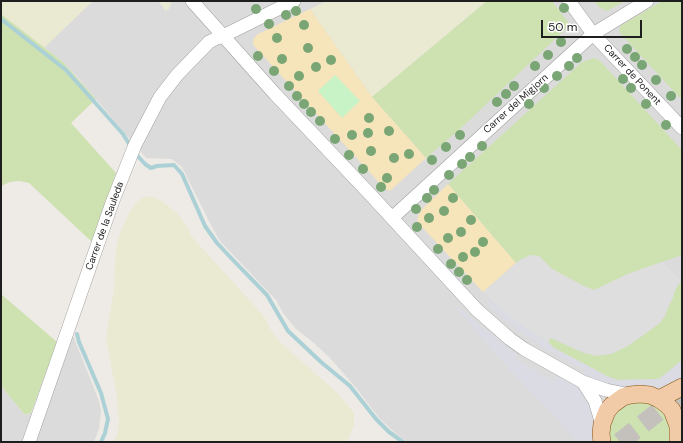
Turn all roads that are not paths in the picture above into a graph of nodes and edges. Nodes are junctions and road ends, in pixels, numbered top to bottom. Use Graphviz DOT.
graph roads {
  1 [pos="192,1"];
  2 [pos="294,1"];
  3 [pos="569,1"];
  4 [pos="647,1"];
  5 [pos="593,34"];
  6 [pos="223,36"];
  7 [pos="682,128"];
  8 [pos="392,218"];
  9 [pos="583,382"];
  10 [pos="682,387"];
  11 [pos="630,395"];
  12 [pos="659,399"];
  13 [pos="679,429"];
  14 [pos="600,435"];
  15 [pos="29,442"];
  1 -- 6 [label="street"];
  2 -- 6 [label="street, Carrer de la Sauleda"];
  3 -- 5 [label="street, Carrer de Ponent"];
  4 -- 5 [label="street, Carrer del Migjorn"];
  5 -- 7 [label="street, Carrer de Ponent"];
  5 -- 8 [label="street, Carrer del Migjorn"];
  6 -- 8 [label="street"];
  6 -- 15 [label="street, Carrer de la Sauleda"];
  8 -- 9 [label="street"];
  9 -- 11 [label="street"];
  9 -- 14 [label="street"];
  10 -- 12 [label="main road"];
  11 -- 12 [label="main road"];
  11 -- 14 [label="main road"];
  12 -- 13 [label="main road"];
}
